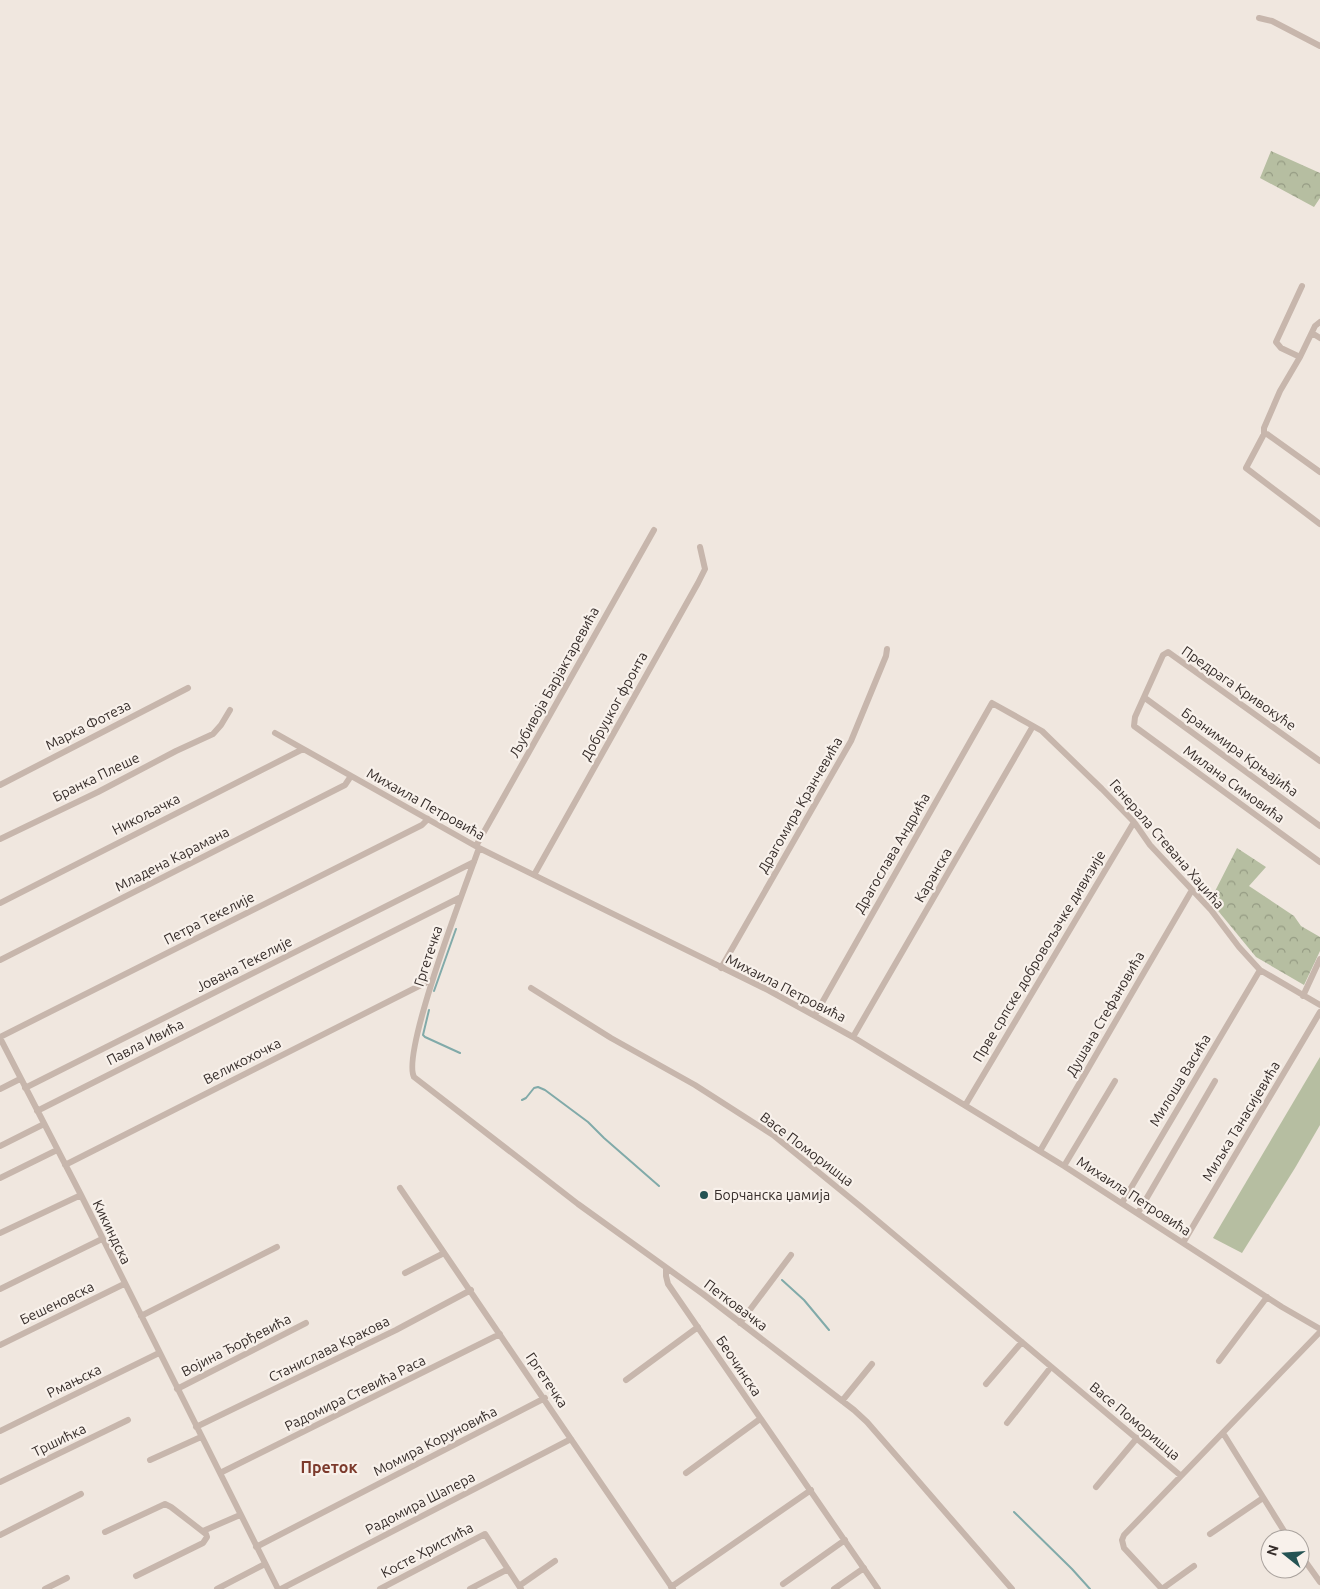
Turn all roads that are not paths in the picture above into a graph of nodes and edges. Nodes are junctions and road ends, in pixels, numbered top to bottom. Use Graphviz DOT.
graph roads {
  1 [pos="1259,18"];
  2 [pos="1320,46"];
  3 [pos="1302,286"];
  4 [pos="1320,322"];
  5 [pos="1312,333"];
  6 [pos="1320,338"];
  7 [pos="1300,357"];
  8 [pos="1264,434"];
  9 [pos="1320,472"];
  10 [pos="1320,524"];
  11 [pos="654,530"];
  12 [pos="700,547"];
  13 [pos="887,649"];
  14 [pos="188,688"];
  15 [pos="1145,698"];
  16 [pos="992,703"];
  17 [pos="230,710"];
  18 [pos="1034,726"];
  19 [pos="275,733"];
  20 [pos="303,749"];
  21 [pos="1320,761"];
  22 [pos="351,776"];
  23 [pos="0,784"];
  24 [pos="428,819"];
  25 [pos="1134,822"];
  26 [pos="1320,826"];
  27 [pos="0,839"];
  28 [pos="478,847"];
  29 [pos="474,862"];
  30 [pos="1320,862"];
  31 [pos="534,875"];
  32 [pos="1192,890"];
  33 [pos="461,897"];
  34 [pos="0,903"];
  35 [pos="1320,959"];
  36 [pos="0,960"];
  37 [pos="721,968"];
  38 [pos="1260,970"];
  39 [pos="432,981"];
  40 [pos="531,988"];
  41 [pos="1303,996"];
  42 [pos="1320,1005"];
  43 [pos="1320,1012"];
  44 [pos="814,1015"];
  45 [pos="853,1037"];
  46 [pos="0,1040"];
  47 [pos="413,1074"];
  48 [pos="20,1079"];
  49 [pos="1115,1081"];
  50 [pos="1215,1081"];
  51 [pos="25,1088"];
  52 [pos="0,1089"];
  53 [pos="966,1104"];
  54 [pos="37,1111"];
  55 [pos="44,1124"];
  56 [pos="0,1146"];
  57 [pos="57,1150"];
  58 [pos="1040,1151"];
  59 [pos="65,1165"];
  60 [pos="1064,1166"];
  61 [pos="0,1178"];
  62 [pos="400,1188"];
  63 [pos="81,1195"];
  64 [pos="1122,1203"];
  65 [pos="1138,1213"];
  66 [pos="0,1233"];
  67 [pos="102,1239"];
  68 [pos="1184,1243"];
  69 [pos="277,1247"];
  70 [pos="444,1252"];
  71 [pos="791,1255"];
  72 [pos="666,1269"];
  73 [pos="405,1273"];
  74 [pos="124,1284"];
  75 [pos="0,1289"];
  76 [pos="471,1290"];
  77 [pos="1266,1297"];
  78 [pos="141,1316"];
  79 [pos="306,1323"];
  80 [pos="740,1324"];
  81 [pos="698,1328"];
  82 [pos="1320,1331"];
  83 [pos="500,1334"];
  84 [pos="1022,1342"];
  85 [pos="0,1345"];
  86 [pos="159,1353"];
  87 [pos="1219,1361"];
  88 [pos="872,1364"];
  89 [pos="1051,1367"];
  90 [pos="626,1380"];
  91 [pos="986,1384"];
  92 [pos="177,1389"];
  93 [pos="545,1398"];
  94 [pos="842,1401"];
  95 [pos="760,1419"];
  96 [pos="128,1420"];
  97 [pos="1006,1423"];
  98 [pos="196,1427"];
  99 [pos="0,1431"];
  100 [pos="1223,1433"];
  101 [pos="201,1437"];
  102 [pos="1136,1438"];
  103 [pos="571,1439"];
  104 [pos="150,1460"];
  105 [pos="220,1473"];
  106 [pos="686,1473"];
  107 [pos="1180,1475"];
  108 [pos="0,1482"];
  109 [pos="1096,1487"];
  110 [pos="811,1490"];
  111 [pos="81,1494"];
  112 [pos="1263,1498"];
  113 [pos="240,1515"];
  114 [pos="1283,1529"];
  115 [pos="202,1531"];
  116 [pos="105,1532"];
  117 [pos="1210,1534"];
  118 [pos="0,1535"];
  119 [pos="845,1540"];
  120 [pos="256,1547"];
  121 [pos="555,1561"];
  122 [pos="265,1564"];
  123 [pos="1194,1566"];
  124 [pos="864,1568"];
  125 [pos="1310,1568"];
  126 [pos="508,1570"];
  127 [pos="136,1576"];
  128 [pos="67,1578"];
  129 [pos="1320,1582"];
  130 [pos="783,1584"];
  131 [pos="520,1588"];
  132 [pos="672,1588"];
  133 [pos="45,1589"];
  134 [pos="217,1589"];
  135 [pos="279,1589"];
  136 [pos="380,1589"];
  137 [pos="470,1589"];
  138 [pos="834,1589"];
  139 [pos="878,1589"];
  140 [pos="1012,1589"];
  141 [pos="1162,1589"];
  1 -- 2 [label="street"];
  3 -- 7 [label="street"];
  4 -- 5 [label="street"];
  5 -- 6 [label="street"];
  5 -- 7 [label="street"];
  7 -- 8 [label="street"];
  8 -- 9 [label="street"];
  8 -- 10 [label="street"];
  11 -- 28 [label="street, Љубивоја Барјактаревића"];
  12 -- 31 [label="street, Добруџког фронта"];
  13 -- 37 [label="street, Драгомира Кранчевића"];
  14 -- 23 [label="street, Марка Фотеза"];
  15 -- 21 [label="street, Предрага Кривокуће"];
  15 -- 26 [label="street, Бранимира Крњајића"];
  15 -- 30 [label="street, Милана Симовића"];
  16 -- 18 [label="street, Генерала Стевана Хаџића"];
  16 -- 44 [label="street, Драгослава Андрића"];
  17 -- 27 [label="street, Бранка Плеше"];
  18 -- 25 [label="street, Генерала Стевана Хаџића"];
  18 -- 45 [label="street, Каранска"];
  19 -- 20 [label="street, Михаила Петровића"];
  20 -- 22 [label="street, Михаила Петровића"];
  20 -- 34 [label="street, Никољачка"];
  22 -- 24 [label="street, Михаила Петровића"];
  22 -- 36 [label="street, Младена Карамана"];
  24 -- 28 [label="street, Михаила Петровића"];
  24 -- 46 [label="street, Петра Текелије"];
  25 -- 32 [label="street, Генерала Стевана Хаџића"];
  25 -- 53 [label="street, Прве српске добровољачке дивизије"];
  28 -- 29 [label="street, Гргетечка"];
  28 -- 31 [label="street, Михаила Петровића"];
  29 -- 33 [label="street, Гргетечка"];
  29 -- 51 [label="street, Јована Текелије"];
  31 -- 37 [label="street, Михаила Петровића"];
  32 -- 38 [label="street, Генерала Стевана Хаџића"];
  32 -- 58 [label="street, Душана Стефановића"];
  33 -- 39 [label="street, Гргетечка"];
  33 -- 54 [label="street, Павла Ивића"];
  35 -- 41 [label="street"];
  37 -- 44 [label="street, Михаила Петровића"];
  38 -- 41 [label="street, Генерала Стевана Хаџића"];
  38 -- 64 [label="street, Милоша Васића"];
  39 -- 47 [label="street, Гргетечка"];
  39 -- 59 [label="street, Великохочка"];
  40 -- 84 [label="street, Васе Поморишца"];
  41 -- 42 [label="street, Генерала Стевана Хаџића"];
  43 -- 68 [label="street, Миљка Танасијевића"];
  44 -- 45 [label="street, Михаила Петровића"];
  45 -- 53 [label="street, Михаила Петровића"];
  46 -- 48 [label="street, Кикиндска"];
  47 -- 72 [label="street, Петковачка"];
  48 -- 51 [label="street, Кикиндска"];
  48 -- 52 [label="street"];
  49 -- 60 [label="street"];
  50 -- 65 [label="street"];
  51 -- 54 [label="street, Кикиндска"];
  53 -- 58 [label="street, Михаила Петровића"];
  54 -- 55 [label="street, Кикиндска"];
  55 -- 56 [label="street"];
  55 -- 57 [label="street, Кикиндска"];
  57 -- 59 [label="street, Кикиндска"];
  57 -- 61 [label="street"];
  58 -- 60 [label="street, Михаила Петровића"];
  59 -- 63 [label="street, Кикиндска"];
  60 -- 64 [label="street, Михаила Петровића"];
  62 -- 70 [label="street, Гргетечка"];
  63 -- 66 [label="street"];
  63 -- 67 [label="street, Кикиндска"];
  64 -- 65 [label="street, Михаила Петровића"];
  65 -- 68 [label="street, Михаила Петровића"];
  67 -- 74 [label="street, Кикиндска"];
  67 -- 75 [label="street"];
  68 -- 77 [label="street, Михаила Петровића"];
  69 -- 78 [label="street"];
  70 -- 73 [label="street"];
  70 -- 76 [label="street, Гргетечка"];
  71 -- 80 [label="street"];
  72 -- 80 [label="street, Петковачка"];
  72 -- 81 [label="street, Беочинска"];
  74 -- 78 [label="street, Кикиндска"];
  74 -- 85 [label="street, Бешеновска"];
  76 -- 83 [label="street, Гргетечка"];
  76 -- 98 [label="street, Станислава Кракова"];
  77 -- 82 [label="street, Михаила Петровића"];
  77 -- 87 [label="street"];
  78 -- 86 [label="street, Кикиндска"];
  79 -- 92 [label="street, Војина Ђорђевића"];
  80 -- 94 [label="street, Петковачка"];
  81 -- 90 [label="street, Беочинска"];
  81 -- 95 [label="street, Беочинска"];
  82 -- 100 [label="street, Васе Поморишца"];
  83 -- 93 [label="street, Гргетечка"];
  83 -- 105 [label="street, Радомира Стевића Раса"];
  84 -- 89 [label="street, Васе Поморишца"];
  84 -- 91 [label="street"];
  86 -- 92 [label="street, Кикиндска"];
  86 -- 99 [label="street, Рмањска"];
  88 -- 94 [label="street"];
  89 -- 97 [label="street"];
  89 -- 102 [label="street, Васе Поморишца"];
  92 -- 98 [label="street, Кикиндска"];
  93 -- 103 [label="street, Гргетечка"];
  93 -- 120 [label="street, Момира Коруновића"];
  94 -- 140 [label="street, Петковачка"];
  95 -- 106 [label="street"];
  95 -- 110 [label="street, Беочинска"];
  96 -- 108 [label="street, Тршићка"];
  98 -- 101 [label="street, Кикиндска"];
  100 -- 107 [label="street, Васе Поморишца"];
  100 -- 112 [label="street"];
  101 -- 104 [label="street"];
  101 -- 105 [label="street, Кикиндска"];
  102 -- 107 [label="street, Васе Поморишца"];
  102 -- 109 [label="street"];
  103 -- 132 [label="street, Гргетечка"];
  103 -- 135 [label="street, Радомира Шапера"];
  105 -- 113 [label="street, Кикиндска"];
  107 -- 141 [label="street"];
  110 -- 119 [label="street, Беочинска"];
  110 -- 132 [label="street, Гргетечка"];
  111 -- 118 [label="street"];
  112 -- 114 [label="street"];
  112 -- 117 [label="street"];
  113 -- 115 [label="street"];
  113 -- 120 [label="street, Кикиндска"];
  115 -- 116 [label="street"];
  115 -- 127 [label="street"];
  119 -- 124 [label="street, Беочинска"];
  119 -- 130 [label="street"];
  120 -- 122 [label="street, Кикиндска"];
  121 -- 131 [label="street"];
  122 -- 134 [label="street"];
  122 -- 135 [label="street, Кикиндска"];
  123 -- 141 [label="street"];
  124 -- 138 [label="street"];
  124 -- 139 [label="street, Беочинска"];
  125 -- 129 [label="street"];
  126 -- 131 [label="street"];
  126 -- 136 [label="street, Косте Христића"];
  126 -- 137 [label="street"];
  128 -- 133 [label="street"];
}
